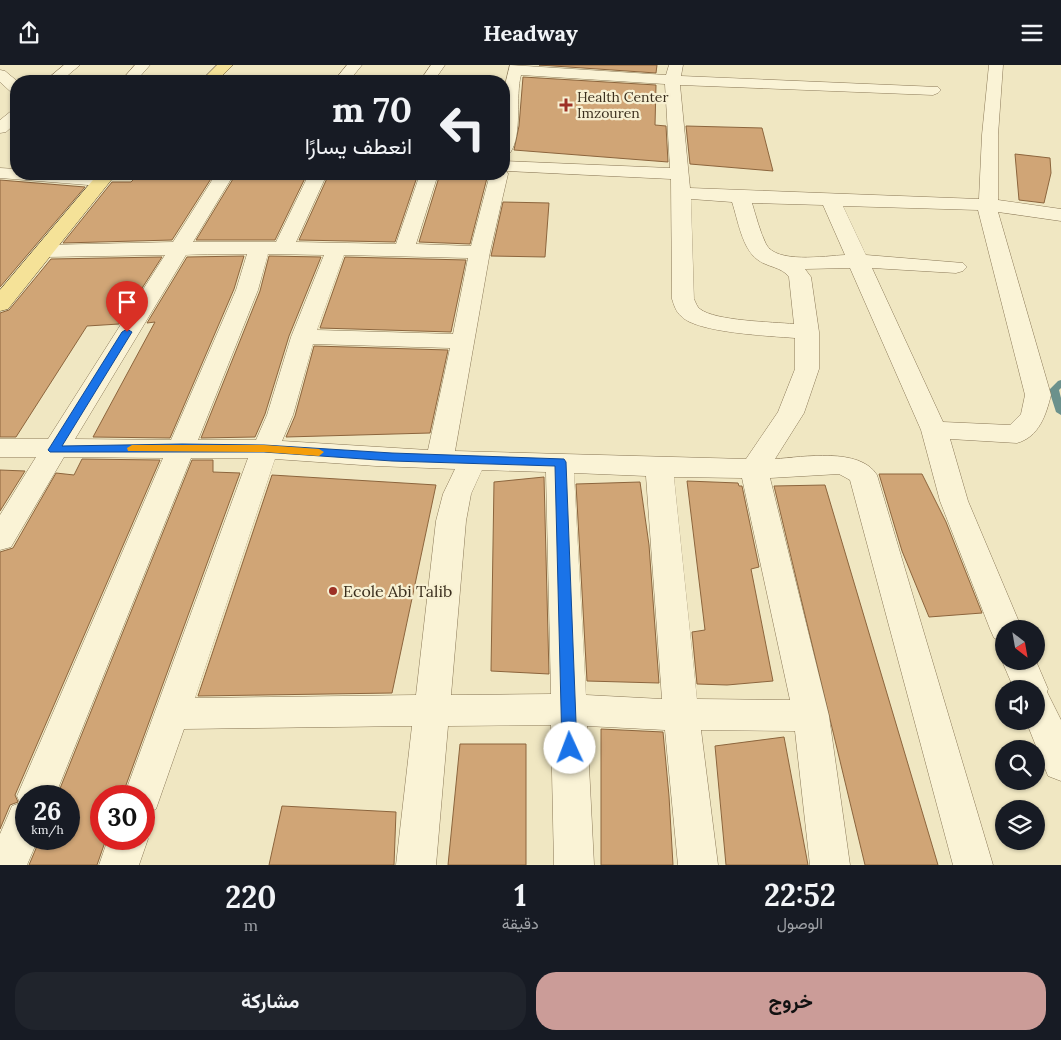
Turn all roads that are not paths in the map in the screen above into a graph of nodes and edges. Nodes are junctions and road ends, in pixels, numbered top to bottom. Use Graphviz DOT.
graph roads {
  1 [pos="73,65"];
  2 [pos="144,65"];
  3 [pos="226,65"];
  4 [pos="355,65"];
  5 [pos="996,65"];
  6 [pos="516,67"];
  7 [pos="674,72"];
  8 [pos="0,74"];
  9 [pos="60,75"];
  10 [pos="134,75"];
  11 [pos="215,75"];
  12 [pos="346,75"];
  13 [pos="10,89"];
  14 [pos="933,90"];
  15 [pos="510,101"];
  16 [pos="10,120"];
  17 [pos="0,128"];
  18 [pos="510,167"];
  19 [pos="102,180"];
  20 [pos="220,180"];
  21 [pos="314,180"];
  22 [pos="427,180"];
  23 [pos="498,180"];
  24 [pos="680,184"];
  25 [pos="740,197"];
  26 [pos="830,199"];
  27 [pos="989,205"];
  28 [pos="1061,215"];
  29 [pos="179,248"];
  30 [pos="271,249"];
  31 [pos="336,250"];
  32 [pos="404,250"];
  33 [pos="44,251"];
  34 [pos="480,252"];
  35 [pos="858,261"];
  36 [pos="786,263"];
  37 [pos="956,267"];
  38 [pos="0,304"];
  39 [pos="807,332"];
  40 [pos="303,337"];
  41 [pos="463,341"];
  42 [pos="934,429"];
  43 [pos="182,447"];
  44 [pos="0,448"];
  45 [pos="264,449"];
  46 [pos="54,450"];
  47 [pos="440,459"];
  48 [pos="473,460"];
  49 [pos="560,462"];
  50 [pos="659,467"];
  51 [pos="754,469"];
  52 [pos="0,539"];
  53 [pos="1002,620"];
  54 [pos="568,709"];
  55 [pos="432,711"];
  56 [pos="681,713"];
  57 [pos="172,714"];
  58 [pos="811,716"];
  59 [pos="1045,725"];
  60 [pos="1061,763"];
  61 [pos="41,785"];
  62 [pos="147,785"];
  63 [pos="15,846"];
  64 [pos="124,850"];
  65 [pos="7,865"];
  66 [pos="119,865"];
  67 [pos="416,865"];
  68 [pos="574,865"];
  69 [pos="698,865"];
  70 [pos="830,865"];
  71 [pos="973,865"];
  1 -- 9 [label="street"];
  2 -- 10 [label="street"];
  3 -- 11 [label="main road"];
  4 -- 12 [label="street"];
  5 -- 27 [label="street"];
  6 -- 7 [label="street"];
  6 -- 15 [label="street"];
  7 -- 14 [label="street"];
  7 -- 24 [label="street"];
  8 -- 13 [label="street"];
  16 -- 17 [label="street"];
  18 -- 24 [label="street"];
  19 -- 33 [label="main road"];
  20 -- 29 [label="street"];
  21 -- 30 [label="street"];
  22 -- 32 [label="street"];
  23 -- 34 [label="street"];
  24 -- 25 [label="street"];
  24 -- 39 [label="street"];
  25 -- 26 [label="street"];
  25 -- 36 [label="street"];
  26 -- 27 [label="street"];
  26 -- 35 [label="street"];
  27 -- 28 [label="street"];
  27 -- 42 [label="street"];
  29 -- 30 [label="street"];
  29 -- 33 [label="street"];
  29 -- 46 [label="street"];
  30 -- 31 [label="street"];
  30 -- 43 [label="street"];
  31 -- 32 [label="street"];
  31 -- 40 [label="street"];
  32 -- 34 [label="street"];
  33 -- 38 [label="main road"];
  34 -- 41 [label="street"];
  35 -- 36 [label="street"];
  35 -- 37 [label="street"];
  35 -- 42 [label="street"];
  36 -- 39 [label="street"];
  39 -- 51 [label="street"];
  40 -- 41 [label="street"];
  40 -- 45 [label="street"];
  41 -- 47 [label="street"];
  42 -- 53 [label="street"];
  43 -- 45 [label="street"];
  43 -- 46 [label="street"];
  43 -- 61 [label="street"];
  44 -- 46 [label="street"];
  45 -- 47 [label="street"];
  45 -- 57 [label="street"];
  46 -- 52 [label="street"];
  47 -- 48 [label="street"];
  48 -- 49 [label="street"];
  48 -- 55 [label="street"];
  49 -- 50 [label="street"];
  49 -- 54 [label="street"];
  50 -- 51 [label="street"];
  50 -- 56 [label="street"];
  51 -- 58 [label="street"];
  51 -- 71 [label="street"];
  54 -- 55 [label="street"];
  54 -- 56 [label="street"];
  54 -- 68 [label="street"];
  55 -- 57 [label="street"];
  55 -- 67 [label="street"];
  56 -- 58 [label="street"];
  56 -- 69 [label="street"];
  57 -- 62 [label="street"];
  58 -- 70 [label="street"];
  59 -- 60 [label="street"];
  63 -- 65 [label="street"];
  64 -- 66 [label="street"];
}
